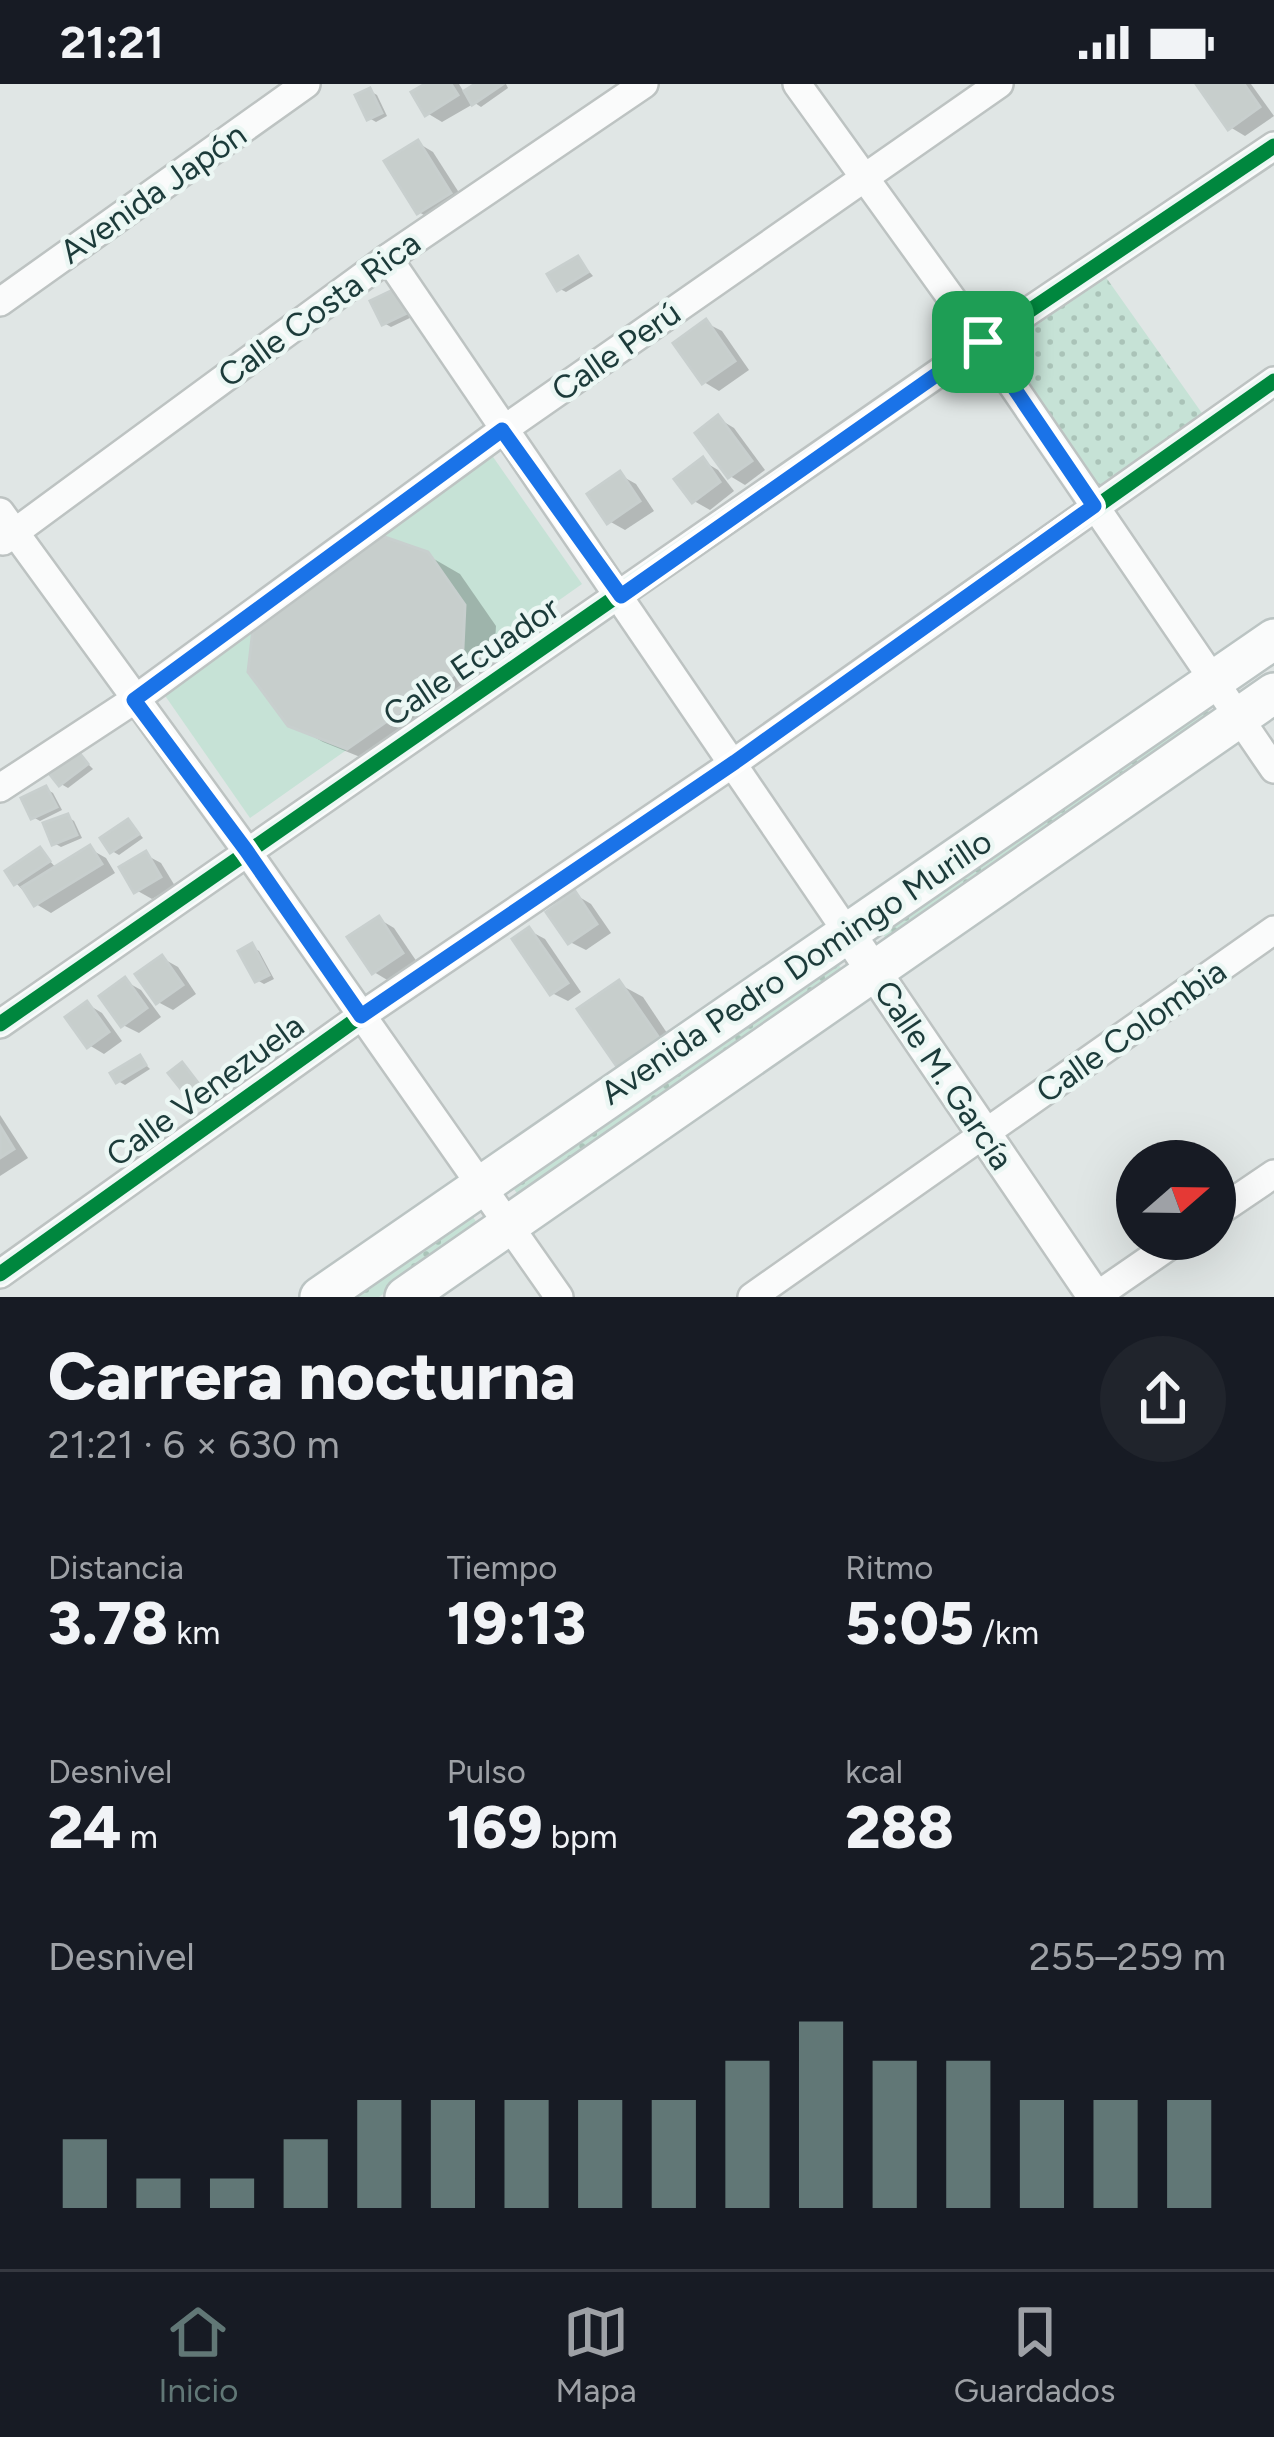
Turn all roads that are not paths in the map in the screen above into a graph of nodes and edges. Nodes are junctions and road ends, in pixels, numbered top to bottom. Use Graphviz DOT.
graph roads {
  1 [pos="306,84"];
  2 [pos="644,84"];
  3 [pos="797,84"];
  4 [pos="999,84"];
  5 [pos="1274,146"];
  6 [pos="864,176"];
  7 [pos="388,257"];
  8 [pos="0,302"];
  9 [pos="983,342"];
  10 [pos="1274,381"];
  11 [pos="502,430"];
  12 [pos="1094,506"];
  13 [pos="5,530"];
  14 [pos="621,596"];
  15 [pos="1274,639"];
  16 [pos="1214,682"];
  17 [pos="1274,693"];
  18 [pos="134,700"];
  19 [pos="1239,718"];
  20 [pos="735,762"];
  21 [pos="1274,769"];
  22 [pos="0,788"];
  23 [pos="246,850"];
  24 [pos="1274,931"];
  25 [pos="847,932"];
  26 [pos="874,972"];
  27 [pos="361,1016"];
  28 [pos="0,1024"];
  29 [pos="985,1135"];
  30 [pos="1274,1174"];
  31 [pos="482,1184"];
  32 [pos="1236,1200"];
  33 [pos="509,1225"];
  34 [pos="1149,1260"];
  35 [pos="0,1277"];
  36 [pos="11,1297"];
  37 [pos="320,1297"];
  38 [pos="405,1297"];
  39 [pos="559,1297"];
  40 [pos="752,1297"];
  41 [pos="1095,1297"];
  1 -- 8 [label="street, Avenida Japón"];
  2 -- 7 [label="street, Calle Costa Rica"];
  3 -- 6 [label="street"];
  4 -- 6 [label="street, Calle Perú"];
  5 -- 9 [label="street, Calle Ecuador"];
  6 -- 9 [label="street"];
  6 -- 11 [label="street, Calle Perú"];
  7 -- 11 [label="street, Calle M. García"];
  7 -- 13 [label="street, Calle Costa Rica"];
  9 -- 12 [label="street"];
  9 -- 14 [label="street, Calle Ecuador"];
  10 -- 12 [label="street, Calle Venezuela"];
  11 -- 14 [label="street, Calle M. García"];
  11 -- 18 [label="street, Calle Perú"];
  12 -- 16 [label="street"];
  12 -- 20 [label="street, Calle Venezuela"];
  13 -- 18 [label="street"];
  14 -- 20 [label="street, Calle M. García"];
  14 -- 23 [label="street, Calle Ecuador"];
  15 -- 16 [label="main road, Avenida Pedro Domingo Murillo"];
  16 -- 19 [label="street"];
  16 -- 25 [label="main road, Avenida Pedro Domingo Murillo"];
  17 -- 19 [label="main road, Avenida Pedro Domingo Murillo"];
  18 -- 22 [label="street, Calle Perú"];
  18 -- 23 [label="street"];
  19 -- 21 [label="street"];
  19 -- 26 [label="main road, Avenida Pedro Domingo Murillo"];
  20 -- 25 [label="street, Calle M. García"];
  20 -- 27 [label="street, Calle Venezuela"];
  23 -- 27 [label="street"];
  23 -- 28 [label="street, Calle Ecuador"];
  24 -- 29 [label="street, Calle Colombia"];
  25 -- 26 [label="street, Calle M. García"];
  25 -- 31 [label="main road, Avenida Pedro Domingo Murillo"];
  26 -- 29 [label="street, Calle M. García"];
  26 -- 33 [label="main road, Avenida Pedro Domingo Murillo"];
  27 -- 31 [label="street"];
  27 -- 35 [label="street, Calle Venezuela"];
  29 -- 40 [label="street, Calle Colombia"];
  29 -- 41 [label="street, Calle M. García"];
  30 -- 32 [label="street"];
  31 -- 33 [label="street"];
  31 -- 37 [label="main road, Avenida Pedro Domingo Murillo"];
  33 -- 38 [label="main road, Avenida Pedro Domingo Murillo"];
  33 -- 39 [label="street"];
  34 -- 41 [label="street"];
  35 -- 36 [label="street"];
}
